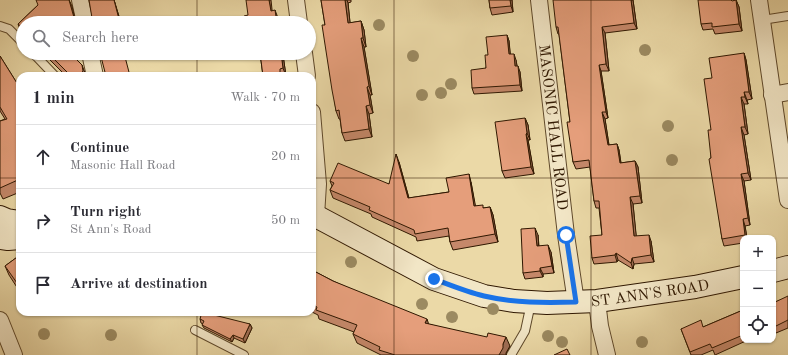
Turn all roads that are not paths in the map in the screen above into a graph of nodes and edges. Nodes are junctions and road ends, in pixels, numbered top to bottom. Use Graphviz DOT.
graph roads {
  1 [pos="80,0"];
  2 [pos="296,0"];
  3 [pos="539,0"];
  4 [pos="760,0"];
  5 [pos="83,16"];
  6 [pos="298,16"];
  7 [pos="788,16"];
  8 [pos="762,20"];
  9 [pos="0,26"];
  10 [pos="16,36"];
  11 [pos="40,60"];
  12 [pos="92,60"];
  13 [pos="305,60"];
  14 [pos="51,72"];
  15 [pos="94,72"];
  16 [pos="306,72"];
  17 [pos="780,93"];
  18 [pos="316,160"];
  19 [pos="316,200"];
  20 [pos="788,200"];
  21 [pos="316,216"];
  22 [pos="0,217"];
  23 [pos="16,221"];
  24 [pos="0,238"];
  25 [pos="16,238"];
  26 [pos="788,267"];
  27 [pos="776,270"];
  28 [pos="740,278"];
  29 [pos="531,302"];
  30 [pos="587,302"];
  31 [pos="0,322"];
  32 [pos="195,330"];
  33 [pos="14,355"];
  34 [pos="244,355"];
  35 [pos="511,355"];
  36 [pos="607,355"];
  1 -- 5 [label="street"];
  2 -- 6 [label="street"];
  3 -- 30 [label="street, MASONIC HALL ROAD"];
  4 -- 8 [label="street"];
  7 -- 8 [label="lane"];
  8 -- 17 [label="street"];
  9 -- 10 [label="lane"];
  11 -- 14 [label="lane"];
  12 -- 15 [label="street"];
  13 -- 16 [label="street"];
  17 -- 20 [label="street"];
  18 -- 19 [label="street"];
  21 -- 29 [label="main road, ST ANN'S ROAD"];
  22 -- 23 [label="main road"];
  24 -- 25 [label="main road"];
  26 -- 27 [label="main road"];
  28 -- 30 [label="main road, ST ANN'S ROAD"];
  29 -- 30 [label="main road, ST ANN'S ROAD"];
  29 -- 35 [label="lane"];
  30 -- 36 [label="street, MASONIC HALL ROAD"];
  31 -- 33 [label="street"];
  32 -- 34 [label="lane"];
}
